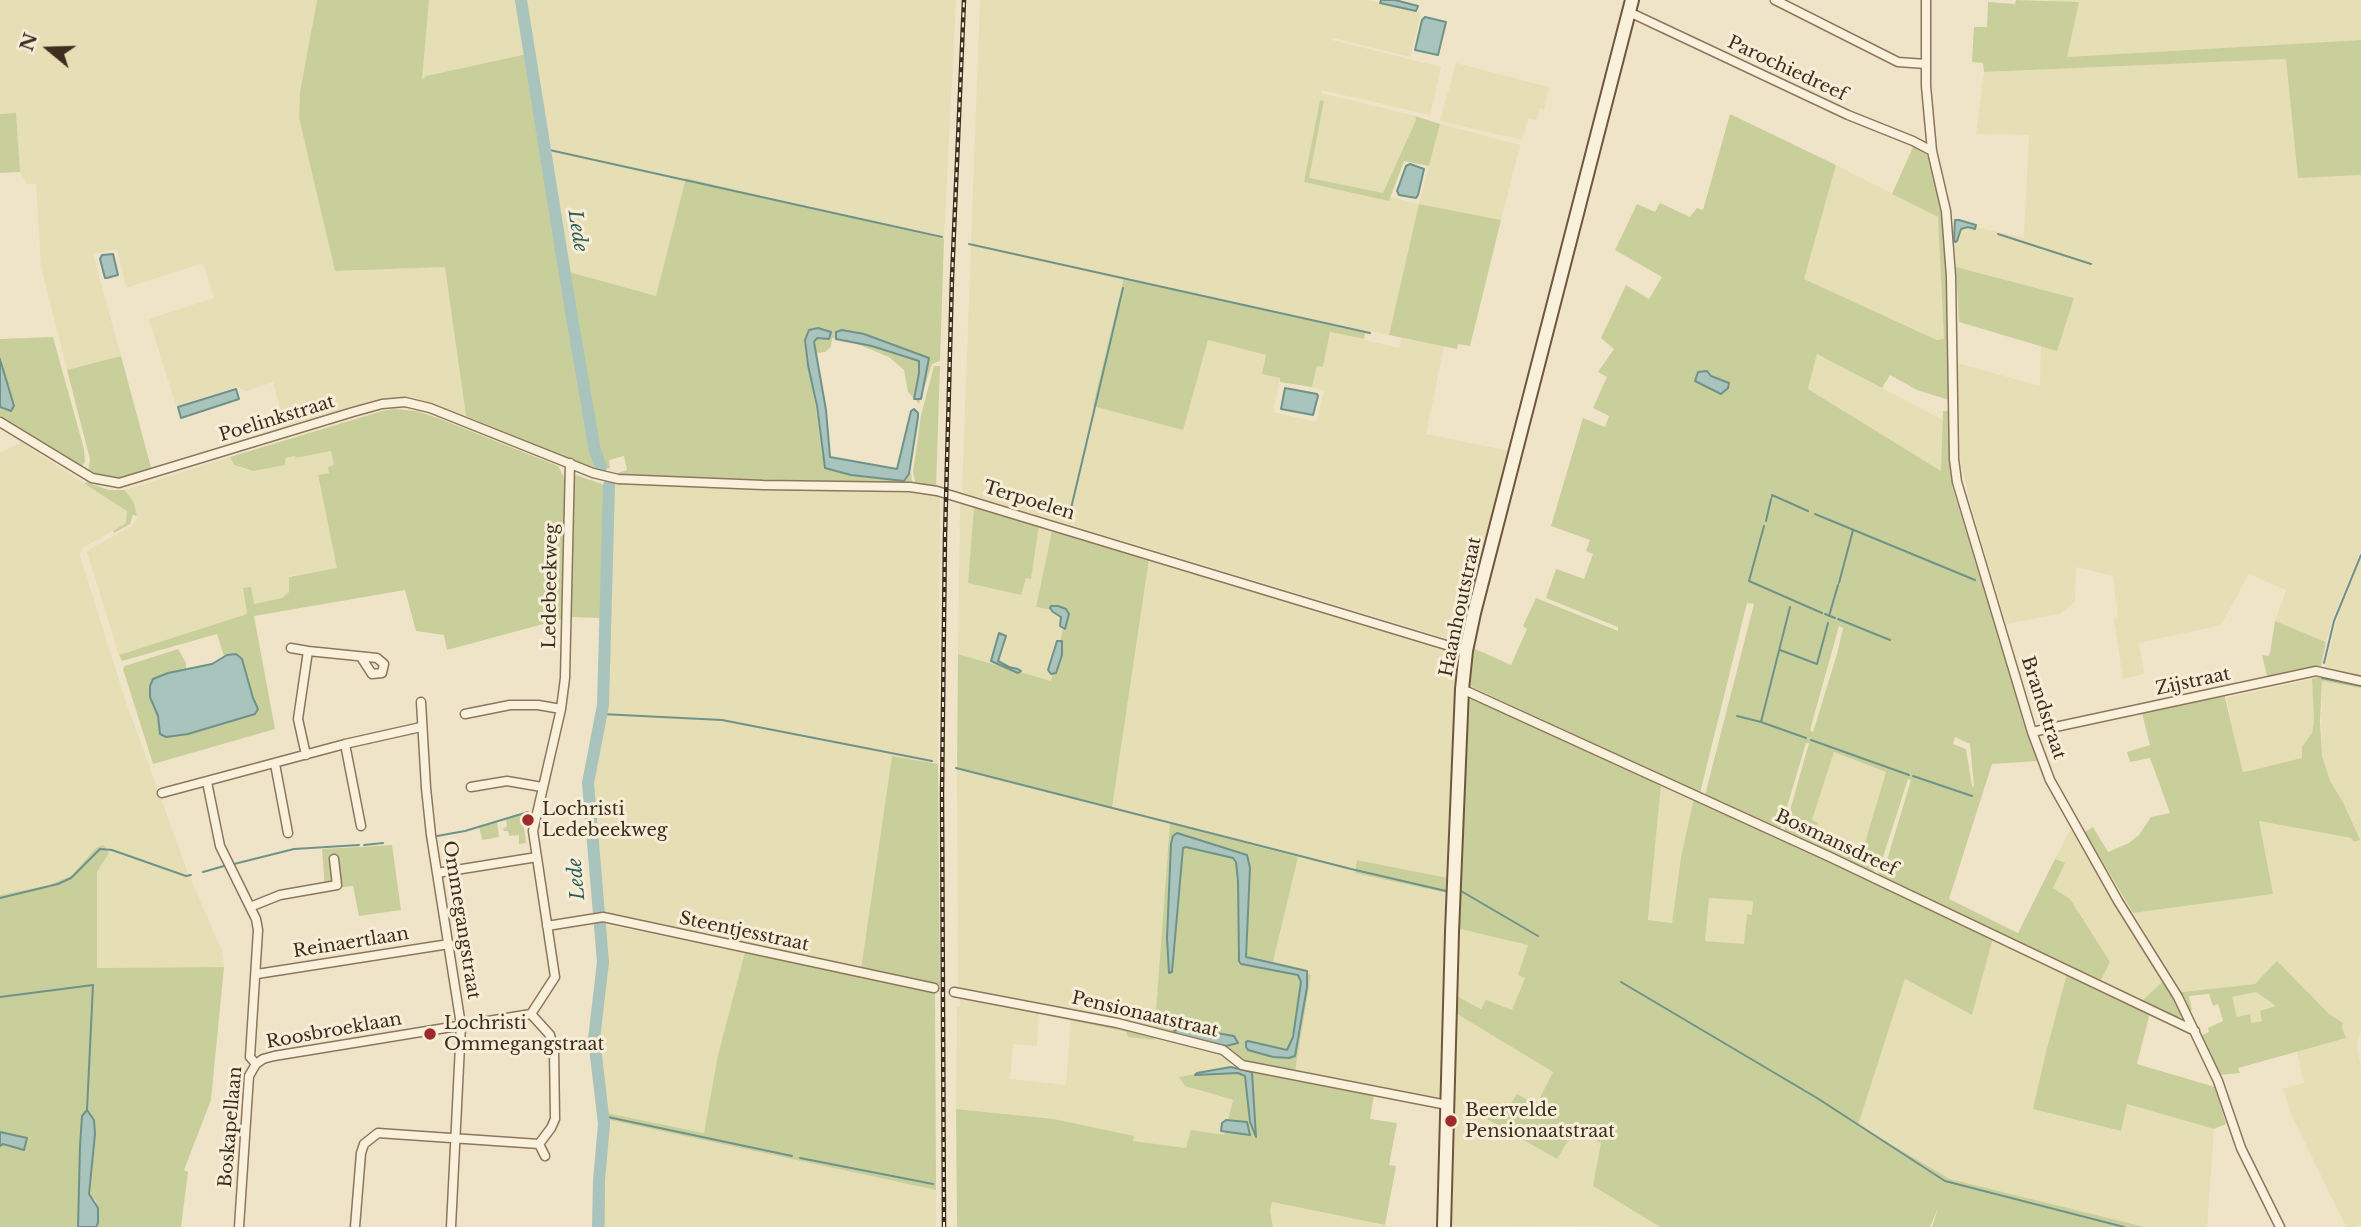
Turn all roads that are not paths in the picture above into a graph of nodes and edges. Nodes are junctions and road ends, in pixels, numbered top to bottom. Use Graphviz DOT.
graph roads {
  1 [pos="1775,0"];
  2 [pos="1926,0"];
  3 [pos="1630,6"];
  4 [pos="1926,64"];
  5 [pos="1932,151"];
  6 [pos="0,422"];
  7 [pos="570,464"];
  8 [pos="290,648"];
  9 [pos="308,651"];
  10 [pos="1466,651"];
  11 [pos="361,657"];
  12 [pos="2361,681"];
  13 [pos="1462,689"];
  14 [pos="421,702"];
  15 [pos="561,709"];
  16 [pos="465,714"];
  17 [pos="421,727"];
  18 [pos="2032,732"];
  19 [pos="345,744"];
  20 [pos="306,755"];
  21 [pos="275,764"];
  22 [pos="207,782"];
  23 [pos="471,787"];
  24 [pos="542,787"];
  25 [pos="162,793"];
  26 [pos="361,826"];
  27 [pos="288,833"];
  28 [pos="537,857"];
  29 [pos="334,859"];
  30 [pos="437,873"];
  31 [pos="250,907"];
  32 [pos="547,926"];
  33 [pos="450,944"];
  34 [pos="257,974"];
  35 [pos="934,988"];
  36 [pos="954,992"];
  37 [pos="531,1014"];
  38 [pos="461,1025"];
  39 [pos="2195,1031"];
  40 [pos="256,1064"];
  41 [pos="1447,1105"];
  42 [pos="456,1138"];
  43 [pos="539,1144"];
  44 [pos="545,1156"];
  45 [pos="239,1227"];
  46 [pos="355,1227"];
  47 [pos="452,1227"];
  48 [pos="1444,1227"];
  49 [pos="2280,1227"];
  1 -- 4 [label="street"];
  2 -- 4 [label="street, Brandstraat"];
  3 -- 5 [label="street, Parochiedreef"];
  3 -- 10 [label="street, Haanhoutstraat"];
  4 -- 5 [label="street, Brandstraat"];
  5 -- 18 [label="street, Brandstraat"];
  6 -- 7 [label="street, Poelinkstraat"];
  7 -- 10 [label="street, Terpoelen"];
  7 -- 15 [label="street, Ledebeekweg"];
  8 -- 9 [label="street"];
  9 -- 11 [label="street"];
  9 -- 20 [label="street"];
  10 -- 13 [label="street, Haanhoutstraat"];
  12 -- 18 [label="street, Zijstraat"];
  13 -- 39 [label="street, Bosmansdreef"];
  13 -- 41 [label="street, Haanhoutstraat"];
  14 -- 17 [label="street, Ommegangstraat"];
  15 -- 16 [label="street"];
  15 -- 24 [label="street, Ledebeekweg"];
  17 -- 19 [label="street"];
  17 -- 30 [label="street, Ommegangstraat"];
  18 -- 39 [label="street, Brandstraat"];
  19 -- 20 [label="street"];
  19 -- 26 [label="street"];
  20 -- 21 [label="street"];
  21 -- 22 [label="street"];
  21 -- 27 [label="street"];
  22 -- 25 [label="street"];
  22 -- 31 [label="street, Boskapellaan"];
  23 -- 24 [label="street"];
  24 -- 28 [label="street, Ledebeekweg"];
  28 -- 30 [label="street"];
  28 -- 32 [label="street, Ledebeekweg"];
  29 -- 31 [label="street"];
  30 -- 33 [label="street, Ommegangstraat"];
  31 -- 34 [label="street, Boskapellaan"];
  32 -- 35 [label="street, Steentjesstraat"];
  32 -- 37 [label="street, Ledebeekweg"];
  33 -- 34 [label="street, Reinaertlaan"];
  33 -- 38 [label="street, Ommegangstraat"];
  34 -- 40 [label="street, Boskapellaan"];
  36 -- 41 [label="street, Pensionaatstraat"];
  37 -- 38 [label="street, Roosbroeklaan"];
  37 -- 43 [label="street"];
  38 -- 40 [label="street, Roosbroeklaan"];
  38 -- 42 [label="street, Ommegangstraat"];
  39 -- 49 [label="street, Brandstraat"];
  40 -- 45 [label="street, Boskapellaan"];
  41 -- 48 [label="street, Haanhoutstraat"];
  42 -- 43 [label="street"];
  42 -- 46 [label="street"];
  42 -- 47 [label="street, Ommegangstraat"];
  43 -- 44 [label="street"];
}
